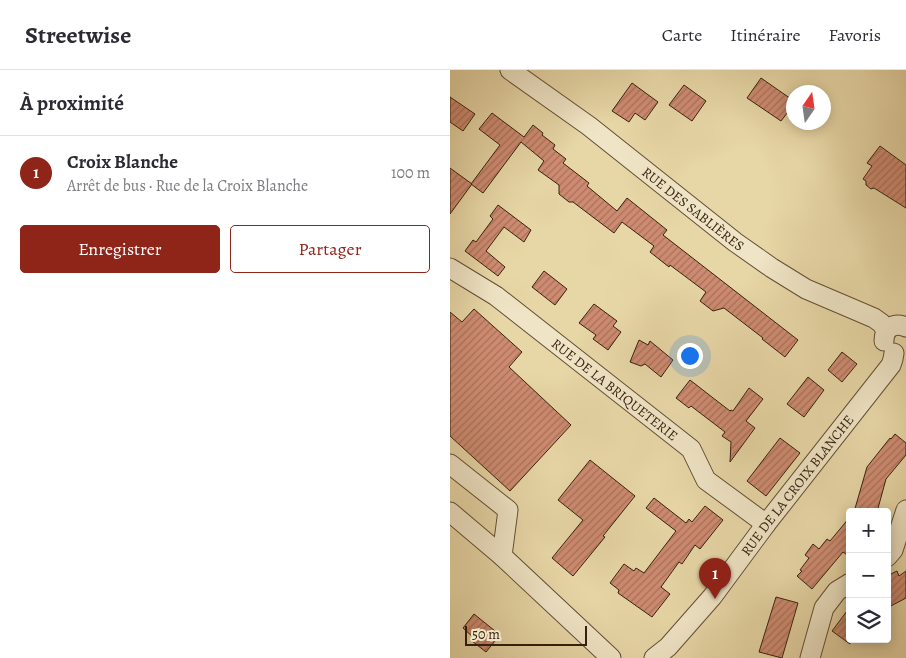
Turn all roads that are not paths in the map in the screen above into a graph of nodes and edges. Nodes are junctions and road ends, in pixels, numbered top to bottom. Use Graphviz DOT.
graph roads {
  1 [pos="518,72"];
  2 [pos="450,268"];
  3 [pos="906,328"];
  4 [pos="886,330"];
  5 [pos="900,352"];
  6 [pos="450,464"];
  7 [pos="906,510"];
  8 [pos="450,512"];
  9 [pos="766,524"];
  10 [pos="890,553"];
  11 [pos="502,556"];
  12 [pos="846,585"];
  13 [pos="611,658"];
  14 [pos="654,658"];
  15 [pos="810,658"];
  1 -- 4 [label="street, RUE DES SABLIÈRES"];
  2 -- 9 [label="street, RUE DE LA BRIQUETERIE"];
  3 -- 4 [label="street"];
  4 -- 5 [label="street"];
  5 -- 9 [label="street, RUE DE LA CROIX BLANCHE"];
  6 -- 11 [label="street"];
  7 -- 10 [label="street"];
  8 -- 11 [label="street"];
  9 -- 14 [label="street, RUE DE LA CROIX BLANCHE"];
  11 -- 13 [label="street"];
  12 -- 15 [label="street"];
}
